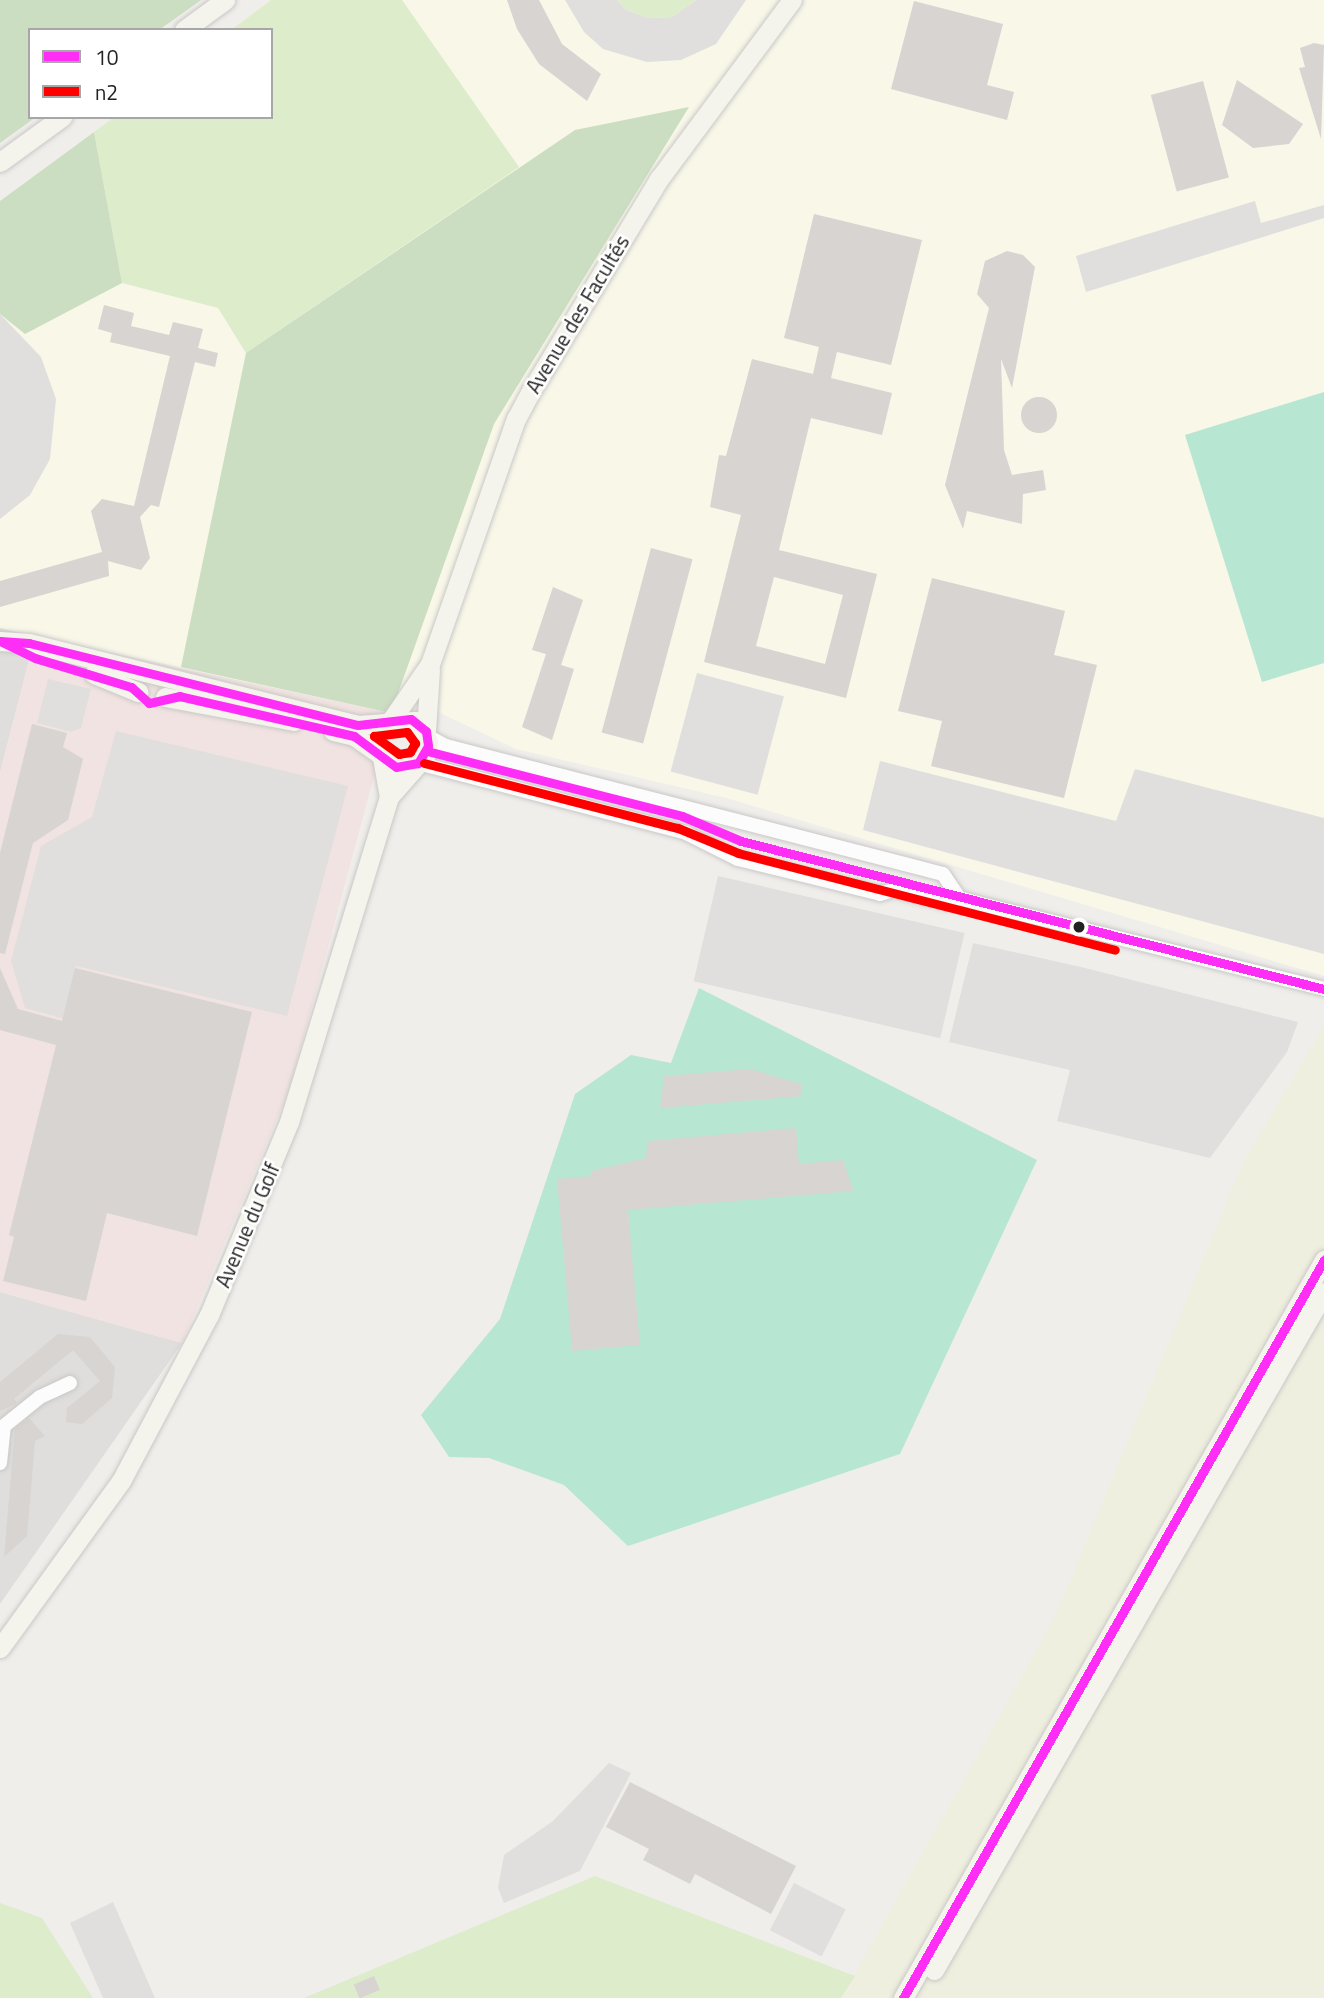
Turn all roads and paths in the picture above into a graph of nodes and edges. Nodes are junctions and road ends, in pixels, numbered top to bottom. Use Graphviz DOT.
graph roads {
  1 [pos="225,0"];
  2 [pos="792,0"];
  3 [pos="187,28"];
  4 [pos="59,119"];
  5 [pos="0,162"];
  6 [pos="5,643"];
  7 [pos="430,664"];
  8 [pos="149,681"];
  9 [pos="165,696"];
  10 [pos="389,721"];
  11 [pos="427,733"];
  12 [pos="381,756"];
  13 [pos="415,765"];
  14 [pos="389,797"];
  15 [pos="959,898"];
  16 [pos="1324,989"];
  17 [pos="1324,1260"];
  18 [pos="1324,1292"];
  19 [pos="70,1383"];
  20 [pos="0,1463"];
  21 [pos="0,1648"];
  22 [pos="904,1998"];
  23 [pos="918,1998"];
  1 -- 3 [label="main road"];
  2 -- 7 [label="main road, Avenue des Facultés"];
  4 -- 5 [label="main road"];
  6 -- 8 [label="main road"];
  7 -- 10 [label="main road, Avenue des Facultés"];
  7 -- 11 [label="main road, Avenue des Facultés"];
  8 -- 9 [label="main road"];
  8 -- 9 [label="main road"];
  8 -- 10 [label="main road"];
  9 -- 12 [label="main road"];
  10 -- 11 [label="main road"];
  10 -- 12 [label="main road"];
  11 -- 13 [label="main road"];
  11 -- 15 [label="street"];
  12 -- 13 [label="main road"];
  12 -- 14 [label="main road, Avenue du Golf"];
  13 -- 14 [label="main road"];
  13 -- 15 [label="street"];
  14 -- 21 [label="main road, Avenue du Golf"];
  15 -- 16 [label="street"];
  17 -- 22 [label="main road"];
  18 -- 23 [label="main road"];
  19 -- 20 [label="street"];
}
